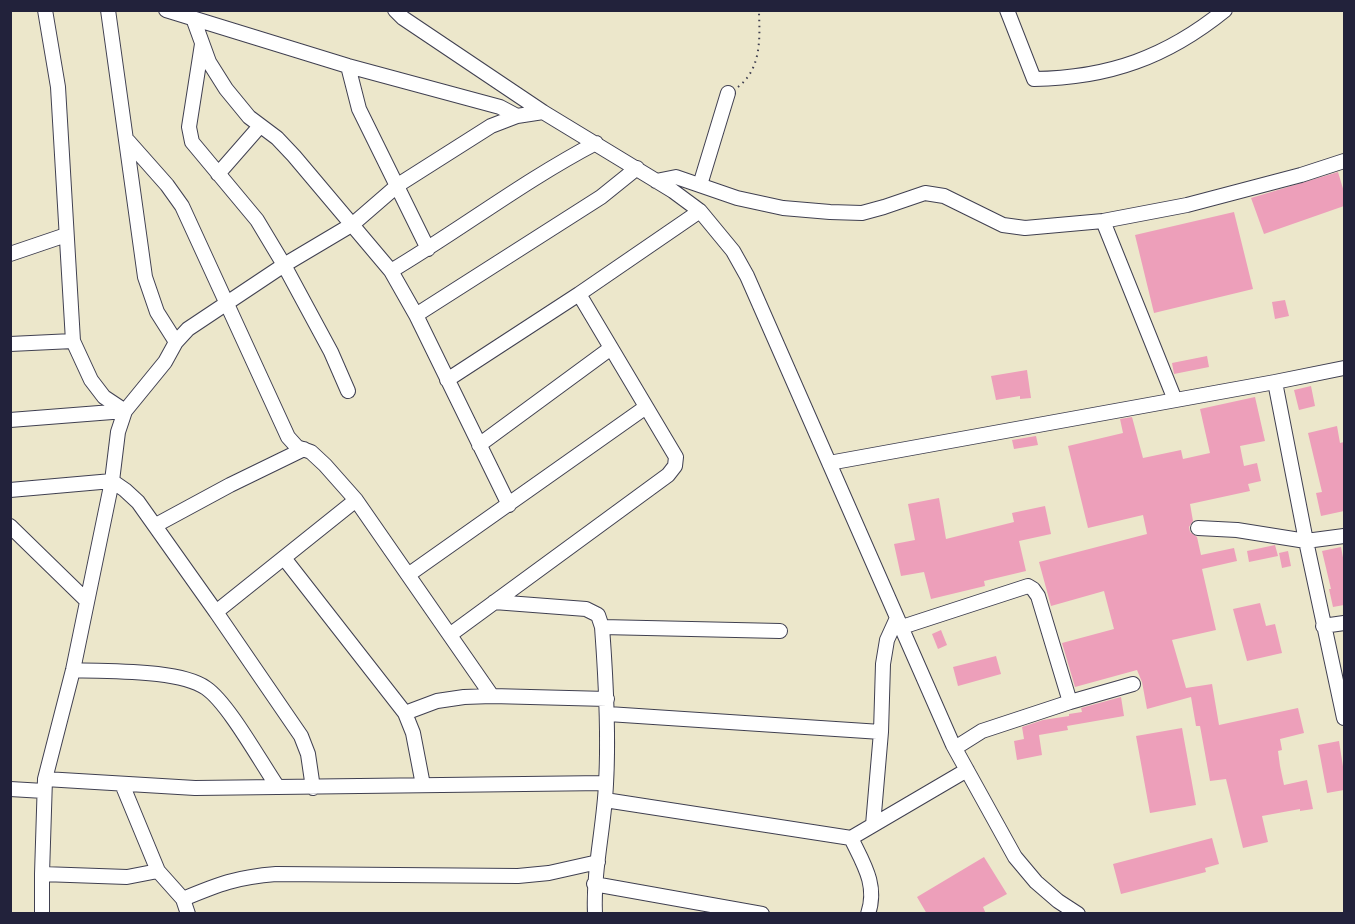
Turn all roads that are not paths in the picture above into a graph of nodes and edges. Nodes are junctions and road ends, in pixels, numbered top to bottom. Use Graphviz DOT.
graph roads {
  1 [pos="45,10"];
  2 [pos="108,10"];
  3 [pos="166,10"];
  4 [pos="395,10"];
  5 [pos="1007,10"];
  6 [pos="1225,10"];
  7 [pos="194,18"];
  8 [pos="202,42"];
  9 [pos="348,66"];
  10 [pos="728,93"];
  11 [pos="543,112"];
  12 [pos="517,116"];
  13 [pos="260,126"];
  14 [pos="128,141"];
  15 [pos="596,143"];
  16 [pos="1344,161"];
  17 [pos="636,168"];
  18 [pos="218,174"];
  19 [pos="656,181"];
  20 [pos="398,185"];
  21 [pos="700,185"];
  22 [pos="700,211"];
  23 [pos="1103,221"];
  24 [pos="353,224"];
  25 [pos="66,235"];
  26 [pos="428,249"];
  27 [pos="10,254"];
  28 [pos="284,265"];
  29 [pos="391,272"];
  30 [pos="579,294"];
  31 [pos="225,303"];
  32 [pos="416,315"];
  33 [pos="73,341"];
  34 [pos="176,342"];
  35 [pos="10,344"];
  36 [pos="611,348"];
  37 [pos="1344,368"];
  38 [pos="447,380"];
  39 [pos="1275,382"];
  40 [pos="348,391"];
  41 [pos="1175,400"];
  42 [pos="646,407"];
  43 [pos="125,411"];
  44 [pos="10,420"];
  45 [pos="479,445"];
  46 [pos="304,449"];
  47 [pos="829,463"];
  48 [pos="112,481"];
  49 [pos="10,490"];
  50 [pos="356,500"];
  51 [pos="509,505"];
  52 [pos="156,525"];
  53 [pos="10,526"];
  54 [pos="1198,528"];
  55 [pos="1344,536"];
  56 [pos="1305,541"];
  57 [pos="284,558"];
  58 [pos="408,575"];
  59 [pos="87,601"];
  60 [pos="494,602"];
  61 [pos="216,612"];
  62 [pos="899,623"];
  63 [pos="1344,623"];
  64 [pos="1323,626"];
  65 [pos="602,627"];
  66 [pos="780,631"];
  67 [pos="451,634"];
  68 [pos="73,670"];
  69 [pos="1133,684"];
  70 [pos="492,696"];
  71 [pos="607,699"];
  72 [pos="1070,702"];
  73 [pos="405,713"];
  74 [pos="608,714"];
  75 [pos="1344,718"];
  76 [pos="881,732"];
  77 [pos="955,748"];
  78 [pos="967,770"];
  79 [pos="606,783"];
  80 [pos="122,784"];
  81 [pos="45,785"];
  82 [pos="423,785"];
  83 [pos="277,786"];
  84 [pos="313,788"];
  85 [pos="10,789"];
  86 [pos="605,800"];
  87 [pos="873,825"];
  88 [pos="851,838"];
  89 [pos="598,862"];
  90 [pos="158,871"];
  91 [pos="42,874"];
  92 [pos="594,884"];
  93 [pos="183,899"];
  94 [pos="871,912"];
  95 [pos="42,914"];
  96 [pos="188,914"];
  97 [pos="595,914"];
  98 [pos="762,914"];
  99 [pos="1077,914"];
  1 -- 25 [label="street"];
  2 -- 14 [label="street"];
  3 -- 7 [label="street"];
  4 -- 11 [label="street"];
  5 -- 6 [label="street"];
  7 -- 8 [label="street"];
  7 -- 9 [label="street"];
  8 -- 13 [label="street"];
  8 -- 18 [label="street"];
  9 -- 12 [label="street"];
  9 -- 20 [label="street"];
  10 -- 21 [label="street"];
  11 -- 12 [label="street"];
  11 -- 15 [label="street"];
  12 -- 20 [label="street"];
  13 -- 18 [label="street"];
  13 -- 24 [label="street"];
  14 -- 31 [label="street"];
  14 -- 34 [label="street"];
  15 -- 17 [label="street"];
  15 -- 26 [label="street"];
  16 -- 23 [label="street"];
  17 -- 19 [label="street"];
  17 -- 32 [label="street"];
  18 -- 28 [label="street"];
  19 -- 21 [label="street"];
  19 -- 22 [label="street"];
  20 -- 24 [label="street"];
  20 -- 26 [label="street"];
  21 -- 23 [label="street"];
  22 -- 30 [label="street"];
  22 -- 47 [label="street"];
  23 -- 41 [label="street"];
  24 -- 28 [label="street"];
  24 -- 29 [label="street"];
  25 -- 27 [label="street"];
  25 -- 33 [label="street"];
  26 -- 29 [label="street"];
  28 -- 31 [label="street"];
  28 -- 40 [label="street"];
  29 -- 32 [label="street"];
  30 -- 36 [label="street"];
  30 -- 38 [label="street"];
  31 -- 34 [label="street"];
  31 -- 46 [label="street"];
  32 -- 38 [label="street"];
  33 -- 35 [label="street"];
  33 -- 43 [label="street"];
  34 -- 43 [label="street"];
  36 -- 42 [label="street"];
  36 -- 45 [label="street"];
  37 -- 39 [label="street"];
  38 -- 45 [label="street"];
  39 -- 41 [label="street"];
  39 -- 56 [label="street"];
  41 -- 47 [label="street"];
  42 -- 51 [label="street"];
  42 -- 60 [label="street"];
  43 -- 44 [label="street"];
  43 -- 48 [label="street"];
  45 -- 51 [label="street"];
  46 -- 50 [label="street"];
  46 -- 52 [label="street"];
  47 -- 62 [label="street"];
  48 -- 49 [label="street"];
  48 -- 52 [label="street"];
  48 -- 59 [label="street"];
  50 -- 57 [label="street"];
  50 -- 58 [label="street"];
  51 -- 58 [label="street"];
  52 -- 61 [label="street"];
  53 -- 59 [label="street"];
  54 -- 56 [label="street"];
  55 -- 56 [label="street"];
  56 -- 64 [label="street"];
  57 -- 61 [label="street"];
  57 -- 73 [label="street"];
  58 -- 67 [label="street"];
  59 -- 68 [label="street"];
  60 -- 65 [label="street"];
  60 -- 67 [label="street"];
  61 -- 84 [label="street"];
  62 -- 72 [label="street"];
  62 -- 76 [label="street"];
  62 -- 77 [label="street"];
  63 -- 64 [label="street"];
  64 -- 75 [label="street"];
  65 -- 66 [label="street"];
  65 -- 71 [label="street"];
  67 -- 70 [label="street"];
  68 -- 81 [label="street"];
  68 -- 83 [label="street"];
  69 -- 72 [label="street"];
  70 -- 71 [label="street"];
  70 -- 73 [label="street"];
  71 -- 74 [label="street"];
  72 -- 77 [label="street"];
  73 -- 82 [label="street"];
  74 -- 76 [label="street"];
  74 -- 79 [label="street"];
  76 -- 87 [label="street"];
  77 -- 78 [label="street"];
  78 -- 87 [label="street"];
  78 -- 99 [label="street"];
  79 -- 82 [label="street"];
  79 -- 86 [label="street"];
  80 -- 81 [label="street"];
  80 -- 83 [label="street"];
  80 -- 90 [label="street"];
  81 -- 85 [label="street"];
  81 -- 91 [label="street"];
  82 -- 84 [label="street"];
  83 -- 84 [label="street"];
  86 -- 88 [label="street"];
  86 -- 89 [label="street"];
  87 -- 88 [label="street"];
  88 -- 94 [label="street"];
  89 -- 92 [label="street"];
  89 -- 93 [label="street"];
  90 -- 91 [label="street"];
  90 -- 93 [label="street"];
  91 -- 95 [label="street"];
  92 -- 97 [label="street"];
  92 -- 98 [label="street"];
  93 -- 96 [label="street"];
}
